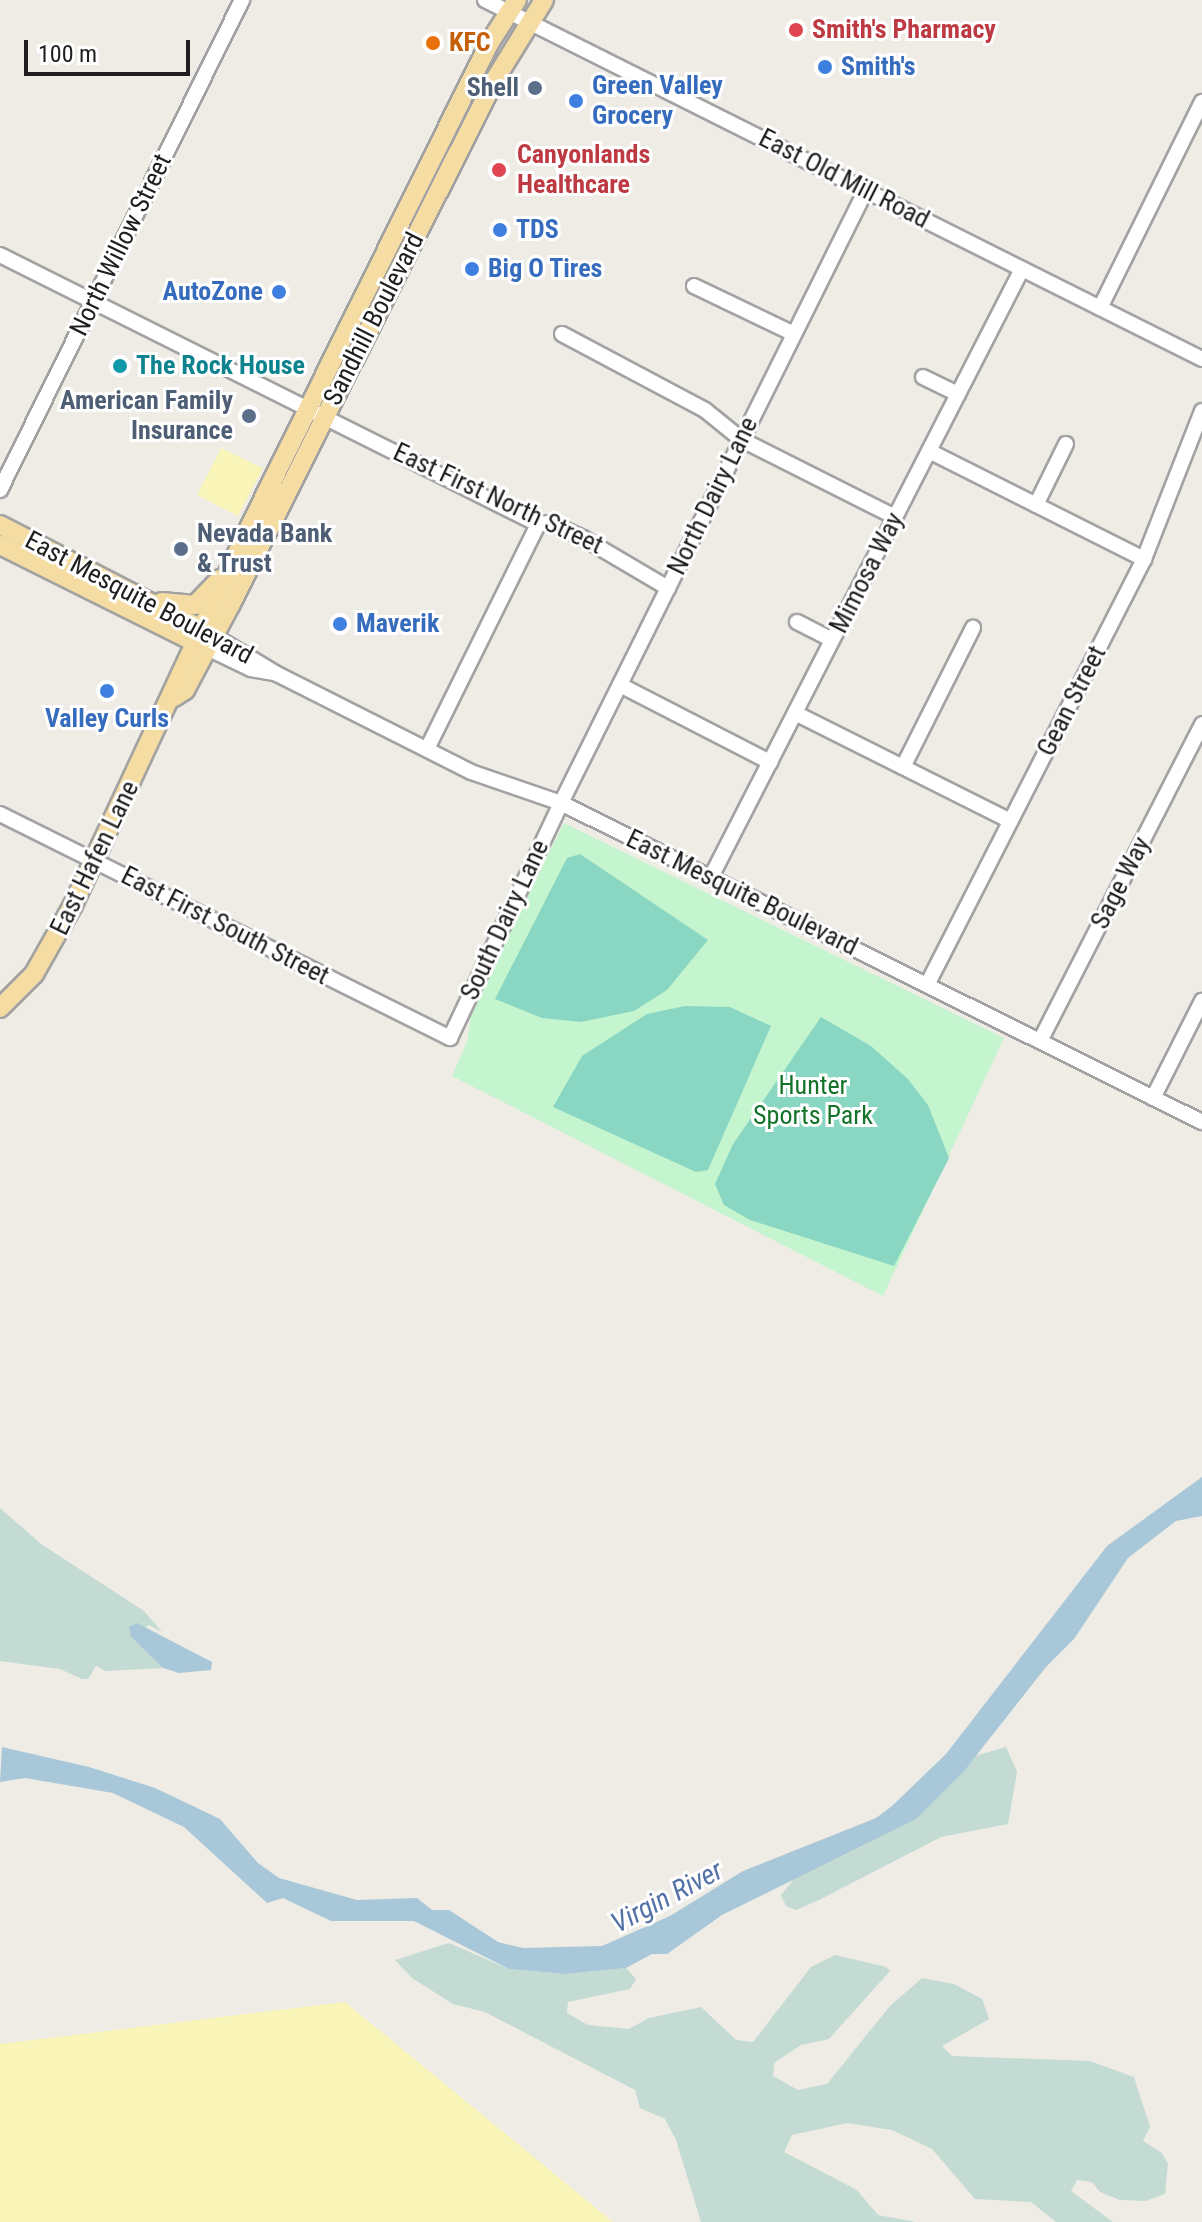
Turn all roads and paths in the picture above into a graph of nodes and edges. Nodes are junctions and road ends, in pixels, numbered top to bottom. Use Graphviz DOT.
graph roads {
  1 [pos="242,0"];
  2 [pos="485,0"];
  3 [pos="544,0"];
  4 [pos="512,6"];
  5 [pos="530,22"];
  6 [pos="1202,102"];
  7 [pos="423,179"];
  8 [pos="866,190"];
  9 [pos="0,255"];
  10 [pos="400,266"];
  11 [pos="1022,269"];
  12 [pos="694,286"];
  13 [pos="93,301"];
  14 [pos="1100,308"];
  15 [pos="562,334"];
  16 [pos="794,334"];
  17 [pos="1202,359"];
  18 [pos="923,377"];
  19 [pos="958,394"];
  20 [pos="1202,411"];
  21 [pos="317,412"];
  22 [pos="742,440"];
  23 [pos="1066,444"];
  24 [pos="929,451"];
  25 [pos="0,490"];
  26 [pos="1036,505"];
  27 [pos="895,517"];
  28 [pos="538,524"];
  29 [pos="0,525"];
  30 [pos="241,544"];
  31 [pos="0,545"];
  32 [pos="1144,559"];
  33 [pos="123,586"];
  34 [pos="668,588"];
  35 [pos="797,622"];
  36 [pos="973,628"];
  37 [pos="205,639"];
  38 [pos="832,640"];
  39 [pos="620,685"];
  40 [pos="795,713"];
  41 [pos="1202,724"];
  42 [pos="427,749"];
  43 [pos="770,762"];
  44 [pos="903,767"];
  45 [pos="561,803"];
  46 [pos="0,814"];
  47 [pos="1011,821"];
  48 [pos="94,861"];
  49 [pos="711,877"];
  50 [pos="927,985"];
  51 [pos="1202,1001"];
  52 [pos="0,1008"];
  53 [pos="450,1038"];
  54 [pos="1040,1041"];
  55 [pos="1153,1098"];
  56 [pos="1202,1122"];
  1 -- 13 [label="street, North Willow Street"];
  2 -- 4 [label="street, East Old Mill Road"];
  3 -- 5 [label="main road, Sandhill Boulevard"];
  4 -- 5 [label="street, East Old Mill Road"];
  4 -- 7 [label="main road, Sandhill Boulevard"];
  5 -- 8 [label="street, East Old Mill Road"];
  5 -- 10 [label="main road, Sandhill Boulevard"];
  6 -- 14 [label="street"];
  7 -- 10 [label="main road"];
  7 -- 21 [label="main road, Sandhill Boulevard"];
  8 -- 11 [label="street, East Old Mill Road"];
  8 -- 16 [label="street, North Dairy Lane"];
  9 -- 13 [label="street, East First North Street"];
  10 -- 21 [label="main road, Sandhill Boulevard"];
  11 -- 14 [label="street, East Old Mill Road"];
  11 -- 19 [label="street, Mimosa Way"];
  12 -- 16 [label="street"];
  13 -- 21 [label="street, East First North Street"];
  13 -- 25 [label="street, North Willow Street"];
  14 -- 17 [label="street, East Old Mill Road"];
  15 -- 22 [label="street"];
  16 -- 22 [label="street, North Dairy Lane"];
  18 -- 19 [label="street"];
  19 -- 24 [label="street, Mimosa Way"];
  20 -- 32 [label="street, Gean Street"];
  21 -- 28 [label="street, East First North Street"];
  21 -- 30 [label="main road, Sandhill Boulevard"];
  21 -- 37 [label="main road, Sandhill Boulevard"];
  22 -- 27 [label="street"];
  22 -- 34 [label="street, North Dairy Lane"];
  23 -- 26 [label="street"];
  24 -- 26 [label="street"];
  24 -- 27 [label="street, Mimosa Way"];
  26 -- 32 [label="street"];
  27 -- 38 [label="street, Mimosa Way"];
  28 -- 34 [label="street, East First North Street"];
  28 -- 42 [label="street"];
  29 -- 33 [label="main road, East Mesquite Boulevard"];
  30 -- 33 [label="main road"];
  30 -- 37 [label="main road, Sandhill Boulevard"];
  31 -- 37 [label="main road, East Mesquite Boulevard"];
  32 -- 47 [label="street, Gean Street"];
  33 -- 37 [label="main road, East Mesquite Boulevard"];
  34 -- 39 [label="street, North Dairy Lane"];
  35 -- 38 [label="street"];
  36 -- 44 [label="street"];
  37 -- 42 [label="street, East Mesquite Boulevard"];
  37 -- 48 [label="main road, East Hafen Lane"];
  38 -- 40 [label="street, Mimosa Way"];
  39 -- 43 [label="street"];
  39 -- 45 [label="street, North Dairy Lane"];
  40 -- 43 [label="street, Mimosa Way"];
  40 -- 44 [label="street"];
  41 -- 54 [label="street, Sage Way"];
  42 -- 45 [label="street, East Mesquite Boulevard"];
  43 -- 49 [label="street, Mimosa Way"];
  44 -- 47 [label="street"];
  45 -- 49 [label="street, East Mesquite Boulevard"];
  45 -- 53 [label="street, South Dairy Lane"];
  46 -- 48 [label="street, East First South Street"];
  47 -- 50 [label="street, Gean Street"];
  48 -- 52 [label="main road, East Hafen Lane"];
  48 -- 53 [label="street, East First South Street"];
  49 -- 50 [label="street, East Mesquite Boulevard"];
  50 -- 54 [label="street, East Mesquite Boulevard"];
  51 -- 55 [label="street"];
  54 -- 55 [label="street, East Mesquite Boulevard"];
  55 -- 56 [label="street, East Mesquite Boulevard"];
}
